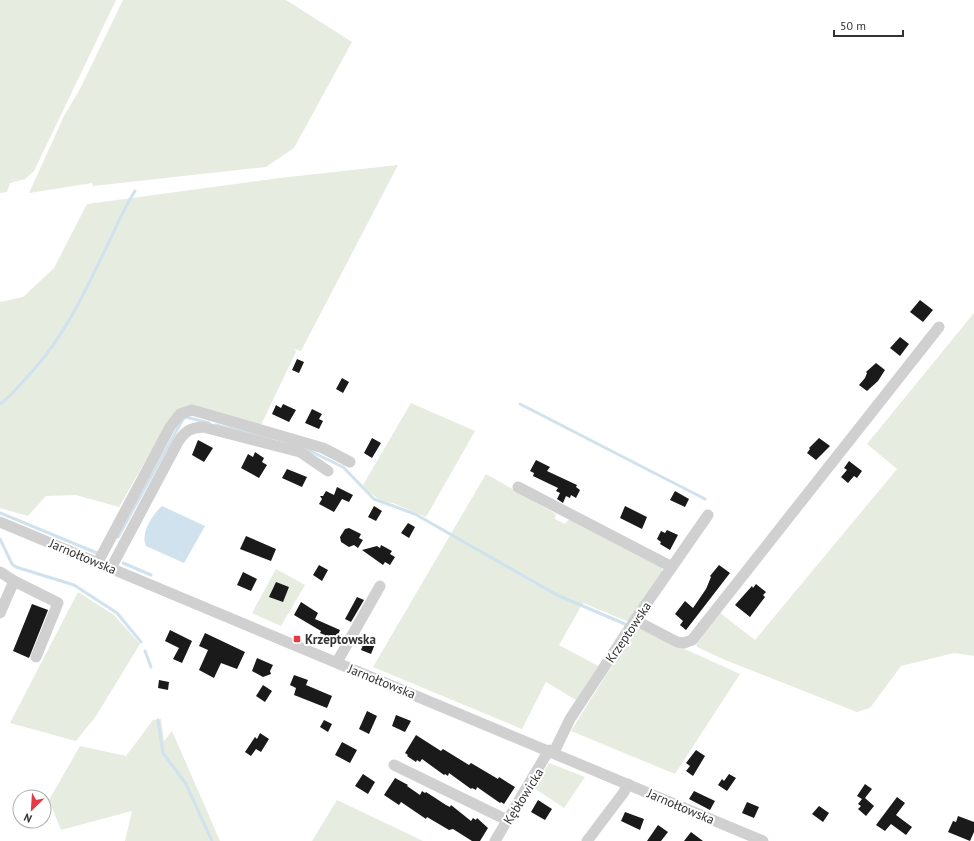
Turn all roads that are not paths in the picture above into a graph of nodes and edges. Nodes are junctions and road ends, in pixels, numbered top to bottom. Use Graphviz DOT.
graph roads {
  1 [pos="939,327"];
  2 [pos="302,447"];
  3 [pos="350,462"];
  4 [pos="328,471"];
  5 [pos="518,487"];
  6 [pos="708,515"];
  7 [pos="0,522"];
  8 [pos="98,562"];
  9 [pos="672,567"];
  10 [pos="111,568"];
  11 [pos="0,572"];
  12 [pos="14,581"];
  13 [pos="380,586"];
  14 [pos="0,613"];
  15 [pos="635,620"];
  16 [pos="36,657"];
  17 [pos="338,662"];
  18 [pos="552,752"];
  19 [pos="394,765"];
  20 [pos="628,784"];
  21 [pos="507,820"];
  22 [pos="495,841"];
  23 [pos="587,841"];
  24 [pos="764,841"];
  1 -- 15 [label="street"];
  2 -- 3 [label="street"];
  2 -- 4 [label="street"];
  2 -- 8 [label="street"];
  2 -- 10 [label="street"];
  5 -- 9 [label="street"];
  6 -- 9 [label="street, Krzeptowska"];
  7 -- 8 [label="street, Jarnołtowska"];
  8 -- 10 [label="street, Jarnołtowska"];
  9 -- 15 [label="street, Krzeptowska"];
  10 -- 17 [label="street, Jarnołtowska"];
  11 -- 12 [label="street"];
  12 -- 14 [label="street"];
  12 -- 16 [label="street"];
  13 -- 17 [label="street"];
  15 -- 18 [label="street, Krzeptowska"];
  17 -- 18 [label="street, Jarnołtowska"];
  18 -- 20 [label="street, Jarnołtowska"];
  18 -- 21 [label="street, Kębłowicka"];
  19 -- 21 [label="street"];
  20 -- 23 [label="street"];
  20 -- 24 [label="street, Jarnołtowska"];
  21 -- 22 [label="street, Kębłowicka"];
}
